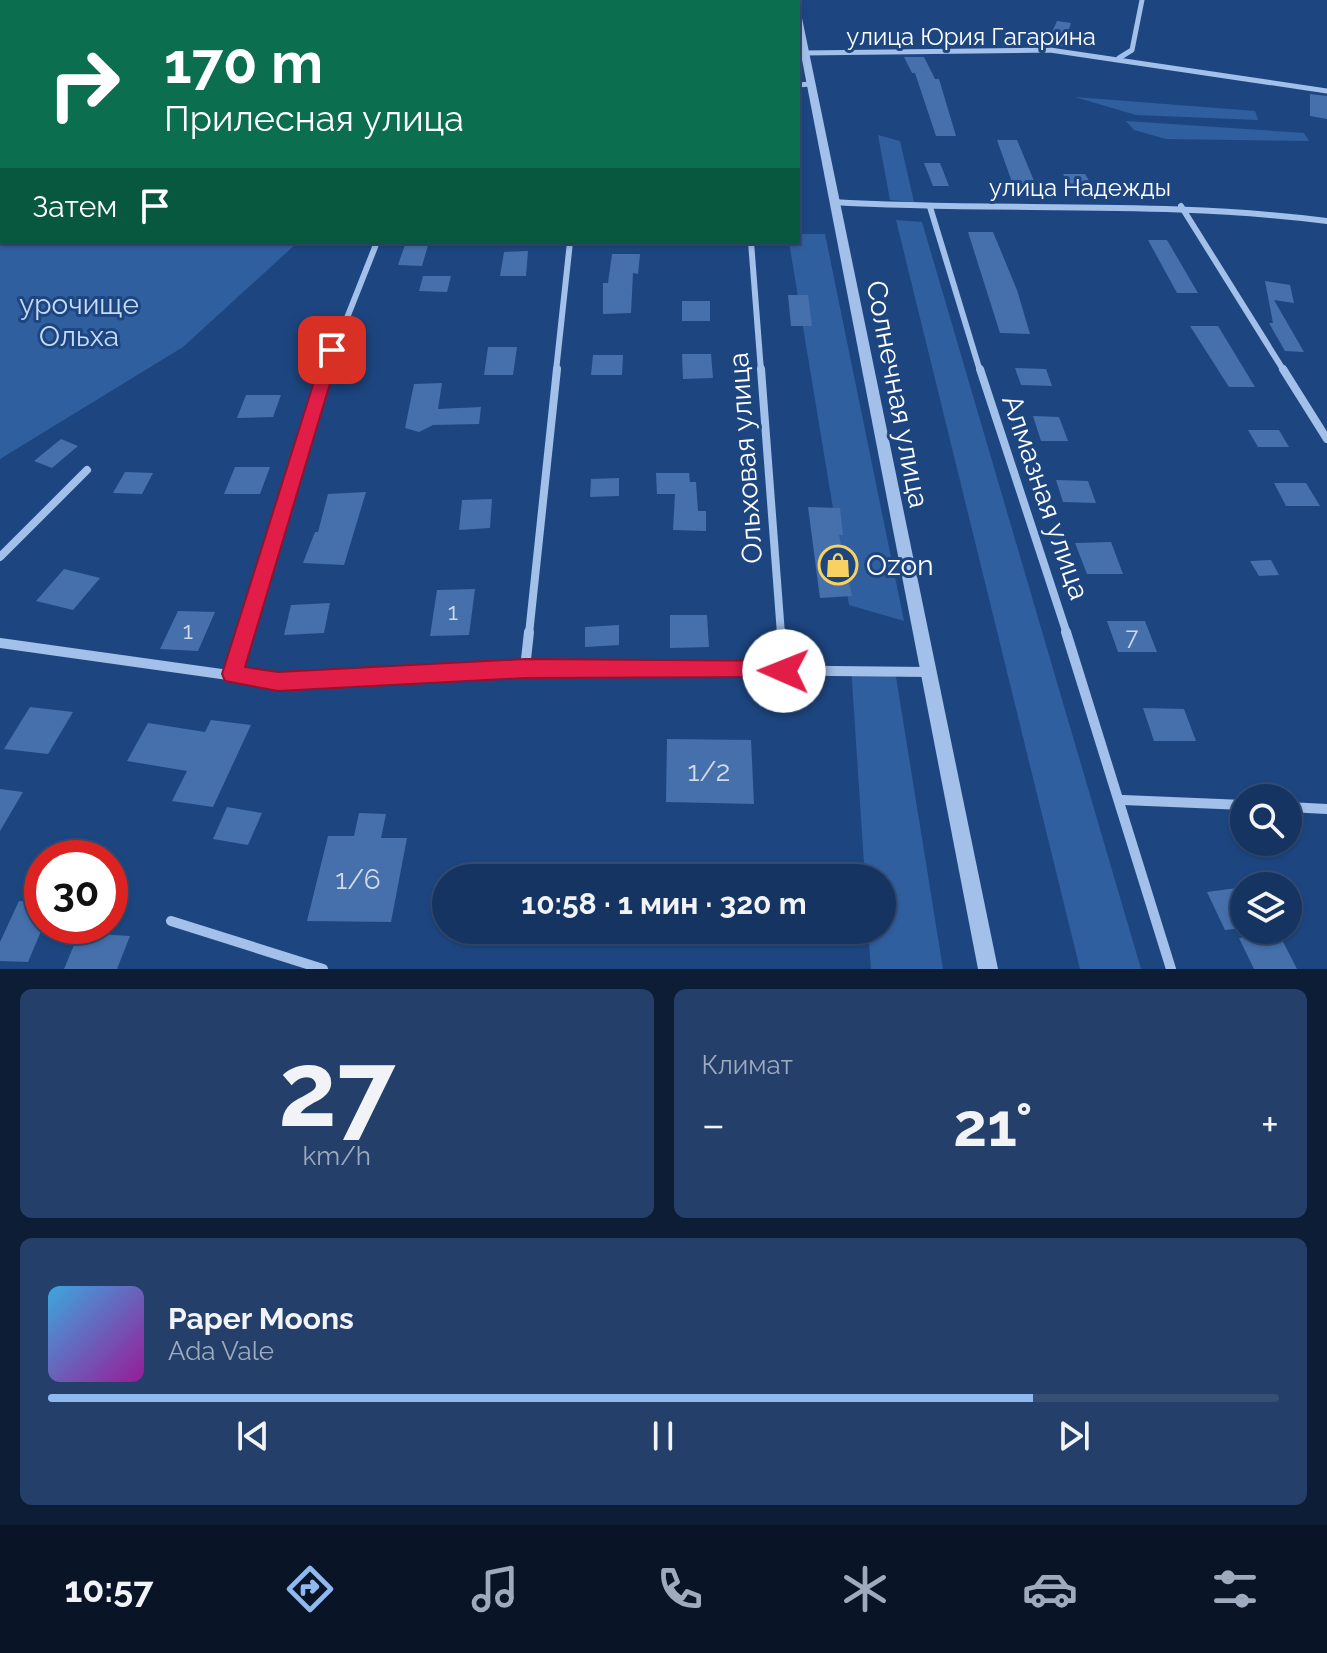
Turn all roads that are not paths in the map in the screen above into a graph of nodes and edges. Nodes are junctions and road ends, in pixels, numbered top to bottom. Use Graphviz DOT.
graph roads {
  1 [pos="1142,0"];
  2 [pos="800,24"];
  3 [pos="803,53"];
  4 [pos="1119,58"];
  5 [pos="804,85"];
  6 [pos="1327,91"];
  7 [pos="833,202"];
  8 [pos="1181,206"];
  9 [pos="930,207"];
  10 [pos="1327,221"];
  11 [pos="376,244"];
  12 [pos="570,244"];
  13 [pos="751,244"];
  14 [pos="1327,439"];
  15 [pos="87,470"];
  16 [pos="0,557"];
  17 [pos="0,643"];
  18 [pos="525,668"];
  19 [pos="784,671"];
  20 [pos="928,672"];
  21 [pos="232,674"];
  22 [pos="1123,800"];
  23 [pos="1230,804"];
  24 [pos="1302,808"];
  25 [pos="1327,809"];
  26 [pos="171,921"];
  27 [pos="323,969"];
  28 [pos="988,969"];
  29 [pos="1171,969"];
  1 -- 4 [label="street"];
  2 -- 3 [label="street, Солнечная улица"];
  3 -- 4 [label="street, улица Юрия Гагарина"];
  3 -- 5 [label="street, Солнечная улица"];
  4 -- 6 [label="street, улица Юрия Гагарина"];
  5 -- 7 [label="street, Солнечная улица"];
  7 -- 9 [label="street, улица Надежды"];
  7 -- 20 [label="street, Солнечная улица"];
  8 -- 9 [label="street, улица Надежды"];
  8 -- 10 [label="street, улица Надежды"];
  8 -- 14 [label="street"];
  9 -- 22 [label="street, Алмазная улица"];
  11 -- 21 [label="street"];
  12 -- 18 [label="street"];
  13 -- 19 [label="street, Ольховая улица"];
  15 -- 16 [label="street"];
  17 -- 21 [label="street"];
  18 -- 19 [label="street"];
  18 -- 21 [label="street"];
  19 -- 20 [label="street"];
  20 -- 28 [label="street, Солнечная улица"];
  22 -- 23 [label="street"];
  22 -- 29 [label="street, Алмазная улица"];
  24 -- 25 [label="street"];
  26 -- 27 [label="street"];
}
